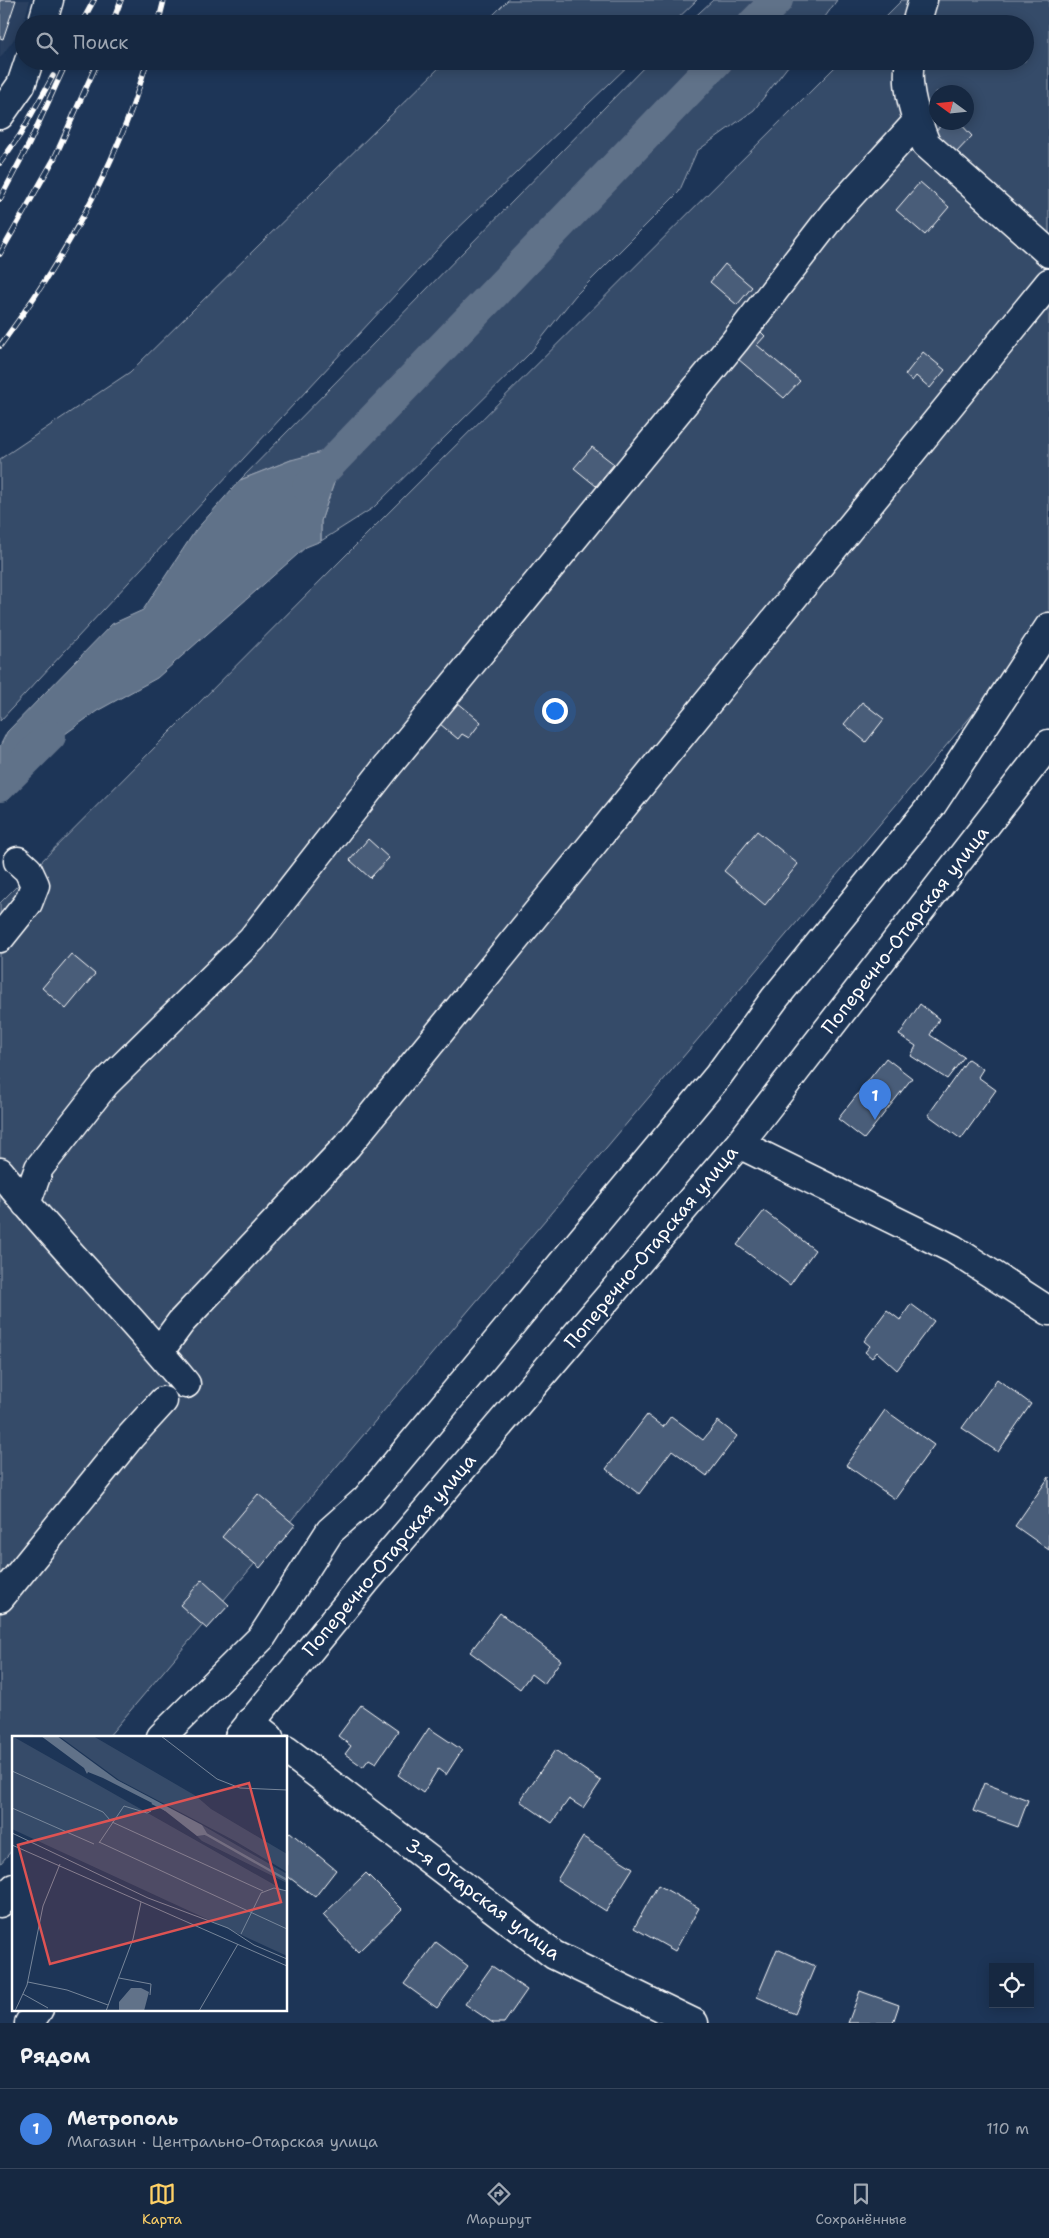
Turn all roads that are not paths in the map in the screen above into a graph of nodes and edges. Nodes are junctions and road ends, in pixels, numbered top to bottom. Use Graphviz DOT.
graph roads {
  1 [pos="50,0"];
  2 [pos="923,0"];
  3 [pos="45,15"];
  4 [pos="919,15"];
  5 [pos="26,70"];
  6 [pos="908,70"];
  7 [pos="0,115"];
  8 [pos="917,122"];
  9 [pos="1049,253"];
  10 [pos="1049,283"];
  11 [pos="1049,627"];
  12 [pos="1049,744"];
  13 [pos="18,861"];
  14 [pos="0,938"];
  15 [pos="739,1144"];
  16 [pos="0,1172"];
  17 [pos="26,1204"];
  18 [pos="1049,1311"];
  19 [pos="159,1352"];
  20 [pos="186,1384"];
  21 [pos="163,1401"];
  22 [pos="0,1598"];
  23 [pos="253,1732"];
  24 [pos="162,1736"];
  25 [pos="288,1752"];
  26 [pos="12,1890"];
  27 [pos="0,1903"];
  28 [pos="38,2010"];
  29 [pos="29,2023"];
  30 [pos="694,2023"];
  1 -- 3 [label="street"];
  2 -- 4 [label="street"];
  5 -- 7 [label="street"];
  6 -- 8 [label="street"];
  8 -- 9 [label="street"];
  8 -- 17 [label="street"];
  10 -- 19 [label="street"];
  11 -- 24 [label="street"];
  12 -- 15 [label="street, Поперечно-Отарская улица"];
  13 -- 14 [label="street"];
  15 -- 18 [label="street"];
  15 -- 23 [label="street, Поперечно-Отарская улица"];
  16 -- 17 [label="street"];
  17 -- 19 [label="street"];
  19 -- 20 [label="street"];
  21 -- 22 [label="street"];
  25 -- 30 [label="street, 3-я Отарская улица"];
  26 -- 27 [label="street"];
  28 -- 29 [label="street"];
}
